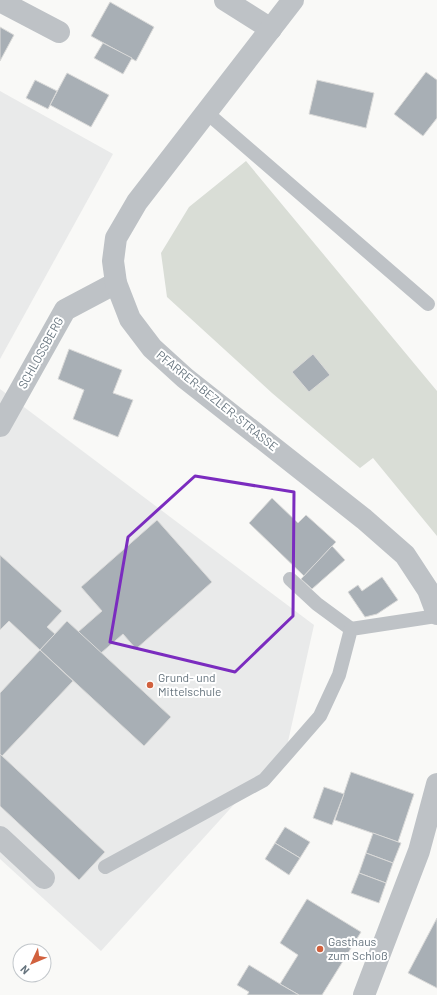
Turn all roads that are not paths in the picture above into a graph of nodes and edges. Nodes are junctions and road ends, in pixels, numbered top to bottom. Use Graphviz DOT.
graph roads {
  1 [pos="226,0"];
  2 [pos="293,0"];
  3 [pos="0,1"];
  4 [pos="271,29"];
  5 [pos="59,32"];
  6 [pos="206,112"];
  7 [pos="116,283"];
  8 [pos="428,304"];
  9 [pos="0,426"];
  10 [pos="290,579"];
  11 [pos="437,615"];
  12 [pos="351,629"];
  13 [pos="437,784"];
  14 [pos="0,837"];
  15 [pos="106,867"];
  16 [pos="44,878"];
  17 [pos="364,995"];
  1 -- 4 [label="street"];
  2 -- 4 [label="street, PFARRER-BEZLER-STRASSE"];
  3 -- 5 [label="street"];
  4 -- 6 [label="street, PFARRER-BEZLER-STRASSE"];
  6 -- 7 [label="street, PFARRER-BEZLER-STRASSE"];
  6 -- 8 [label="lane"];
  7 -- 9 [label="street, SCHLOSSBERG"];
  7 -- 11 [label="street, PFARRER-BEZLER-STRASSE"];
  10 -- 12 [label="lane"];
  11 -- 12 [label="lane"];
  12 -- 15 [label="lane"];
  13 -- 17 [label="street"];
  14 -- 16 [label="street"];
}
